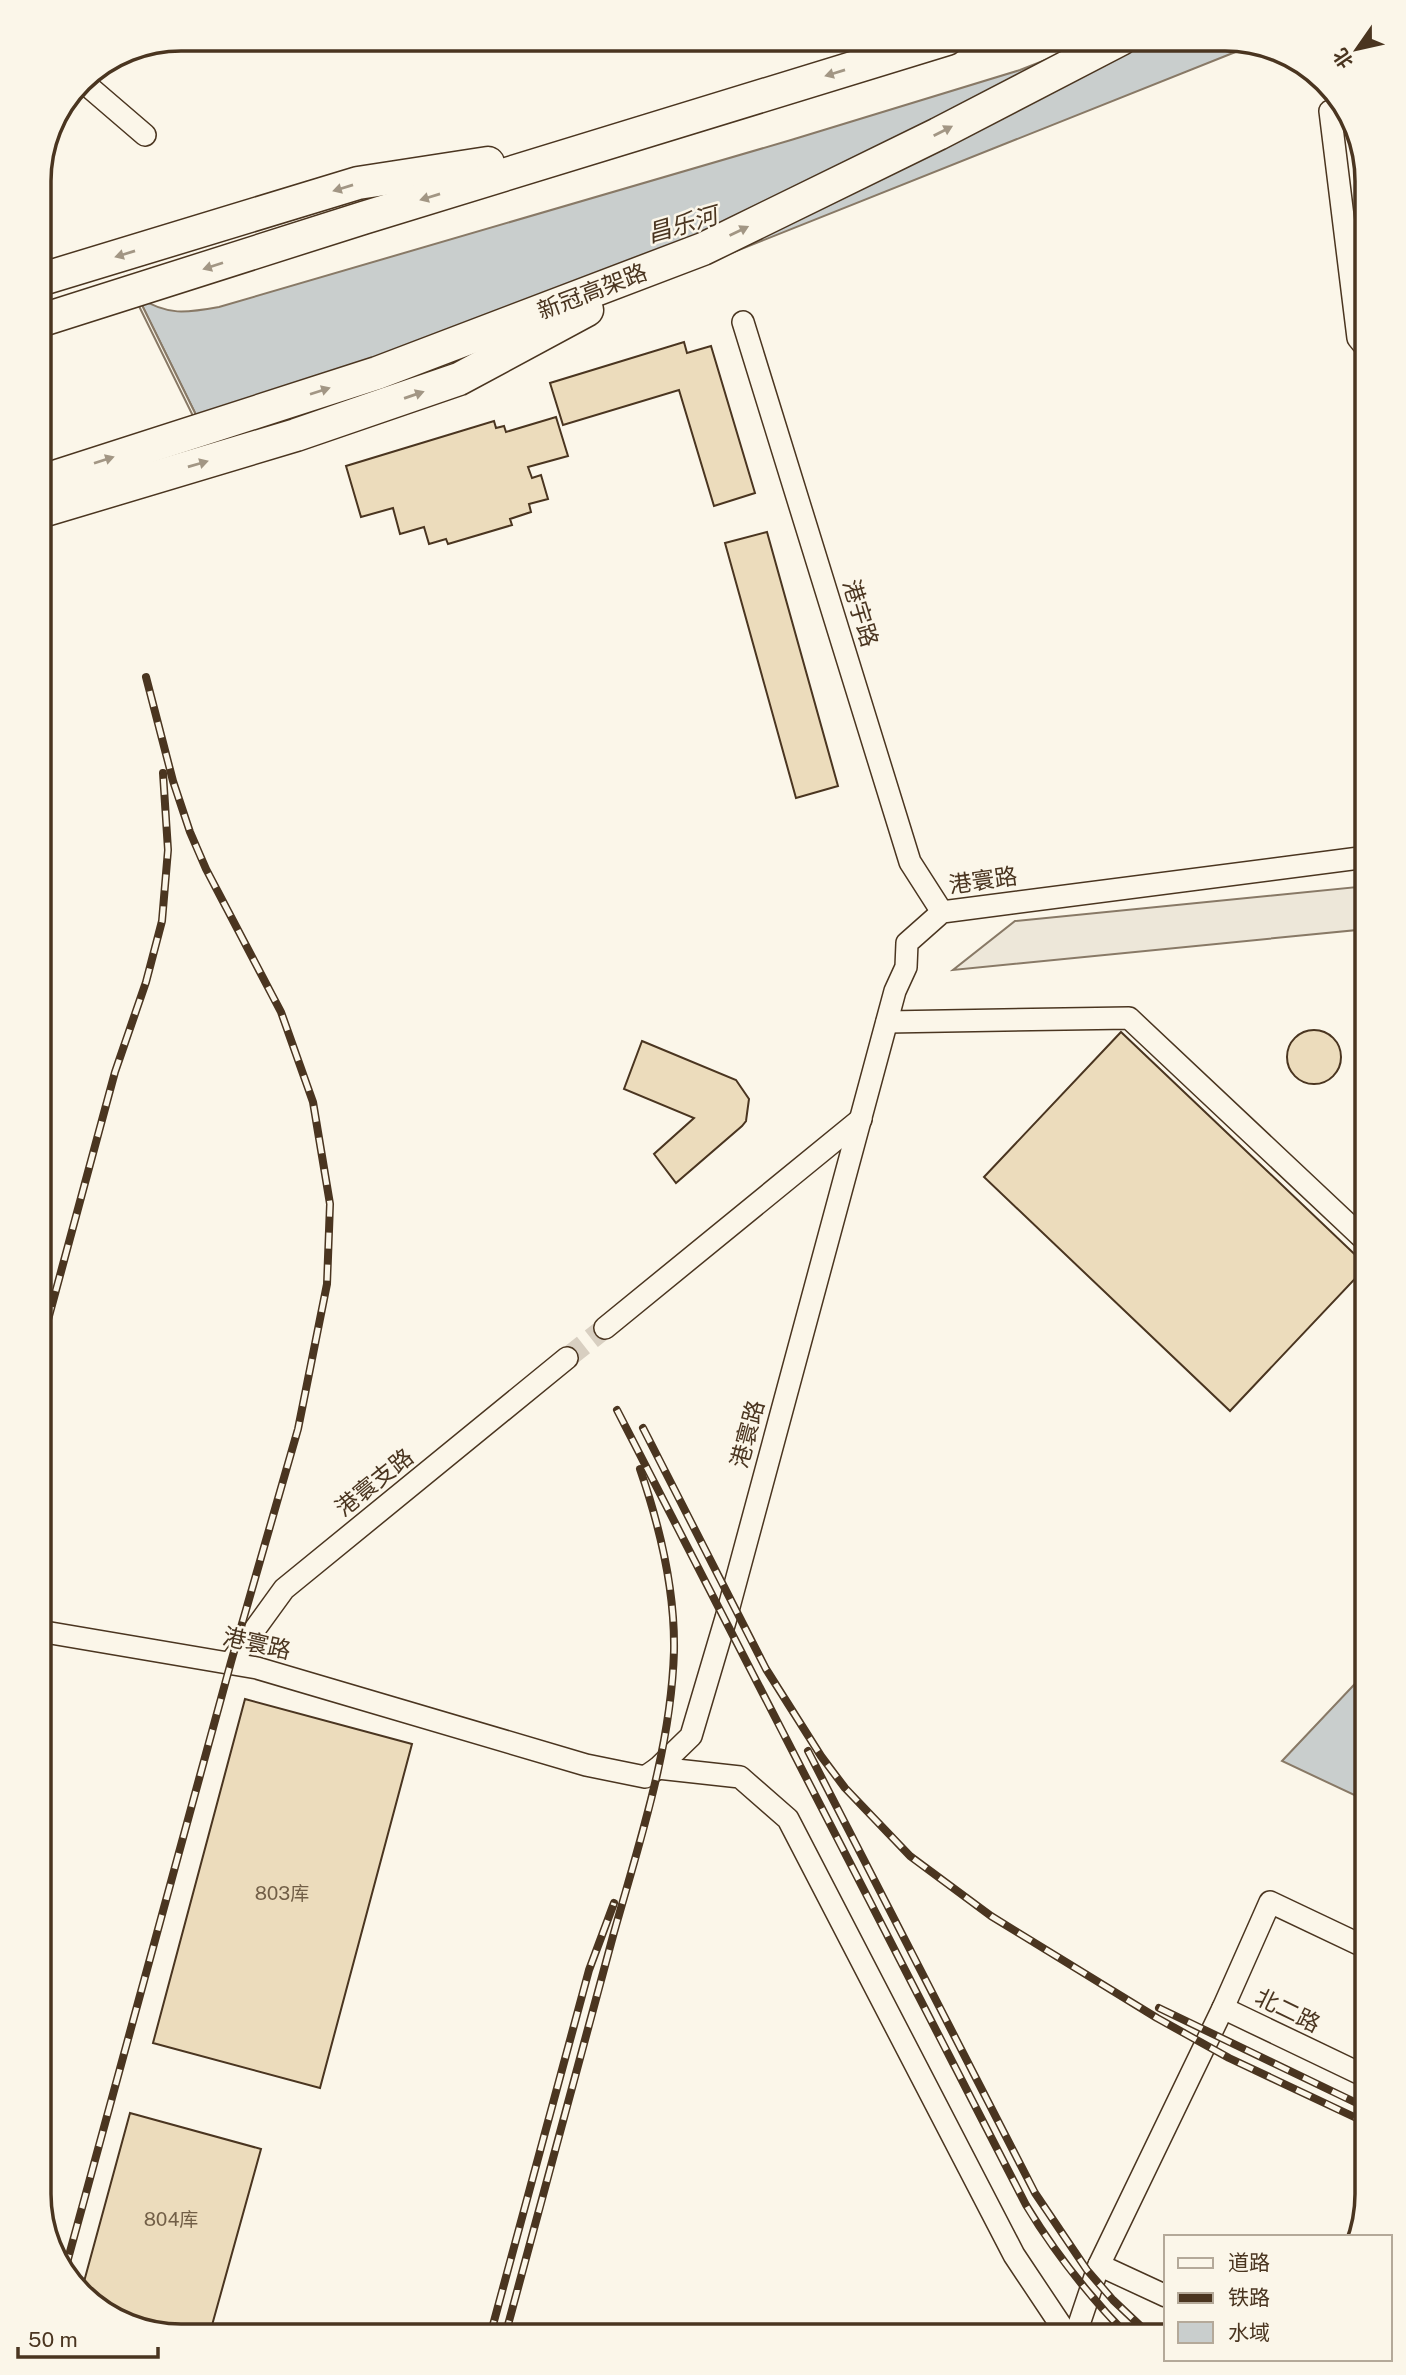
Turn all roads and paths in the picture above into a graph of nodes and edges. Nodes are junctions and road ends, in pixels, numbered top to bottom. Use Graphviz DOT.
graph roads {
  1 [pos="908,51"];
  2 [pos="1098,51"];
  3 [pos="91,87"];
  4 [pos="1334,110"];
  5 [pos="145,135"];
  6 [pos="603,145"];
  7 [pos="703,249"];
  8 [pos="51,276"];
  9 [pos="1355,314"];
  10 [pos="51,317"];
  11 [pos="743,322"];
  12 [pos="51,478"];
  13 [pos="51,508"];
  14 [pos="1355,859"];
  15 [pos="942,912"];
  16 [pos="887,1023"];
  17 [pos="860,1119"];
  18 [pos="1355,1231"];
  19 [pos="605,1328"];
  20 [pos="567,1358"];
  21 [pos="51,1633"];
  22 [pos="232,1662"];
  23 [pos="658,1768"];
  24 [pos="1355,1942"];
  25 [pos="1223,2008"];
  26 [pos="1355,2071"];
  27 [pos="1099,2264"];
  28 [pos="1164,2296"];
  29 [pos="1061,2324"];
  30 [pos="1079,2324"];
  1 -- 6 [label="highway, one-way"];
  7 -- 2 [label="highway, 新冠高架路, one-way"];
  3 -- 5 [label="lane"];
  4 -- 9 [label="lane"];
  6 -- 8 [label="highway, one-way"];
  6 -- 10 [label="highway, one-way"];
  12 -- 7 [label="highway, 新冠高架路, one-way"];
  13 -- 7 [label="highway, one-way"];
  11 -- 15 [label="lane, 港宇路"];
  14 -- 15 [label="lane, 港寰路"];
  15 -- 16 [label="lane, 港寰路"];
  16 -- 17 [label="lane, 港寰路"];
  16 -- 18 [label="lane"];
  17 -- 19 [label="lane"];
  17 -- 23 [label="lane, 港寰路"];
  20 -- 22 [label="lane, 港寰支路"];
  21 -- 22 [label="lane, 港寰路"];
  22 -- 23 [label="lane, 港寰路"];
  23 -- 29 [label="lane"];
  24 -- 25 [label="lane"];
  25 -- 26 [label="lane, 北二路"];
  25 -- 27 [label="lane"];
  27 -- 28 [label="lane"];
  27 -- 30 [label="lane"];
}
